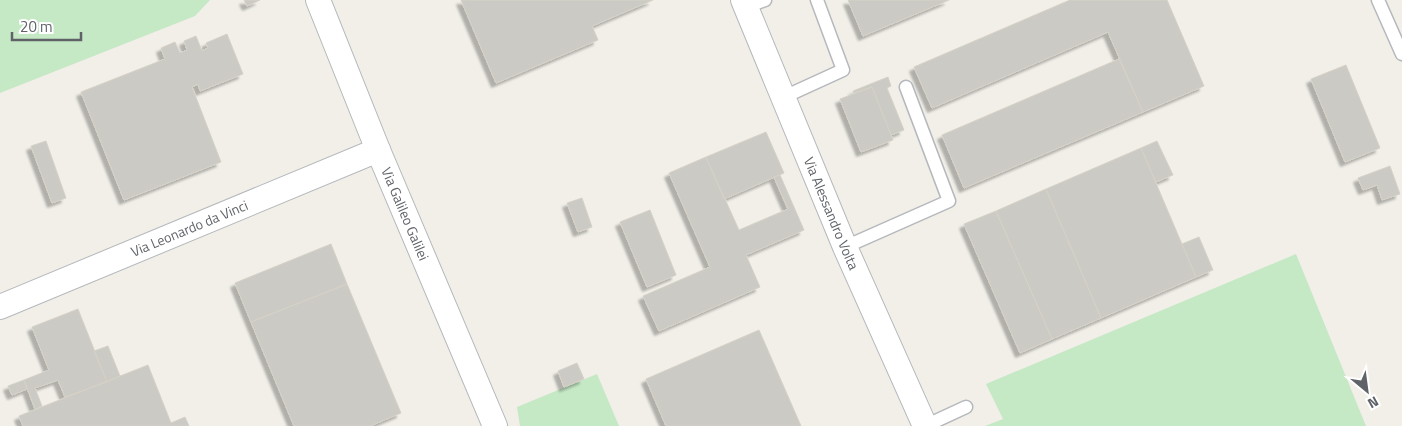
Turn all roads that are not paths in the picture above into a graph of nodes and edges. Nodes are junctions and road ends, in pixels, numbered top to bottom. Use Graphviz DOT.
graph roads {
  1 [pos="318,0"];
  2 [pos="816,0"];
  3 [pos="1378,0"];
  4 [pos="752,2"];
  5 [pos="1402,54"];
  6 [pos="906,87"];
  7 [pos="784,97"];
  8 [pos="378,150"];
  9 [pos="845,247"];
  10 [pos="0,307"];
  11 [pos="966,407"];
  12 [pos="495,426"];
  13 [pos="925,426"];
  1 -- 8 [label="street, Via Galileo Galilei"];
  2 -- 7 [label="lane"];
  3 -- 5 [label="lane"];
  4 -- 7 [label="street, Via Alessandro Volta"];
  6 -- 9 [label="lane"];
  7 -- 9 [label="street, Via Alessandro Volta"];
  8 -- 10 [label="street, Via Leonardo da Vinci"];
  8 -- 12 [label="street, Via Galileo Galilei"];
  9 -- 13 [label="street, Via Alessandro Volta"];
  11 -- 13 [label="lane"];
}
